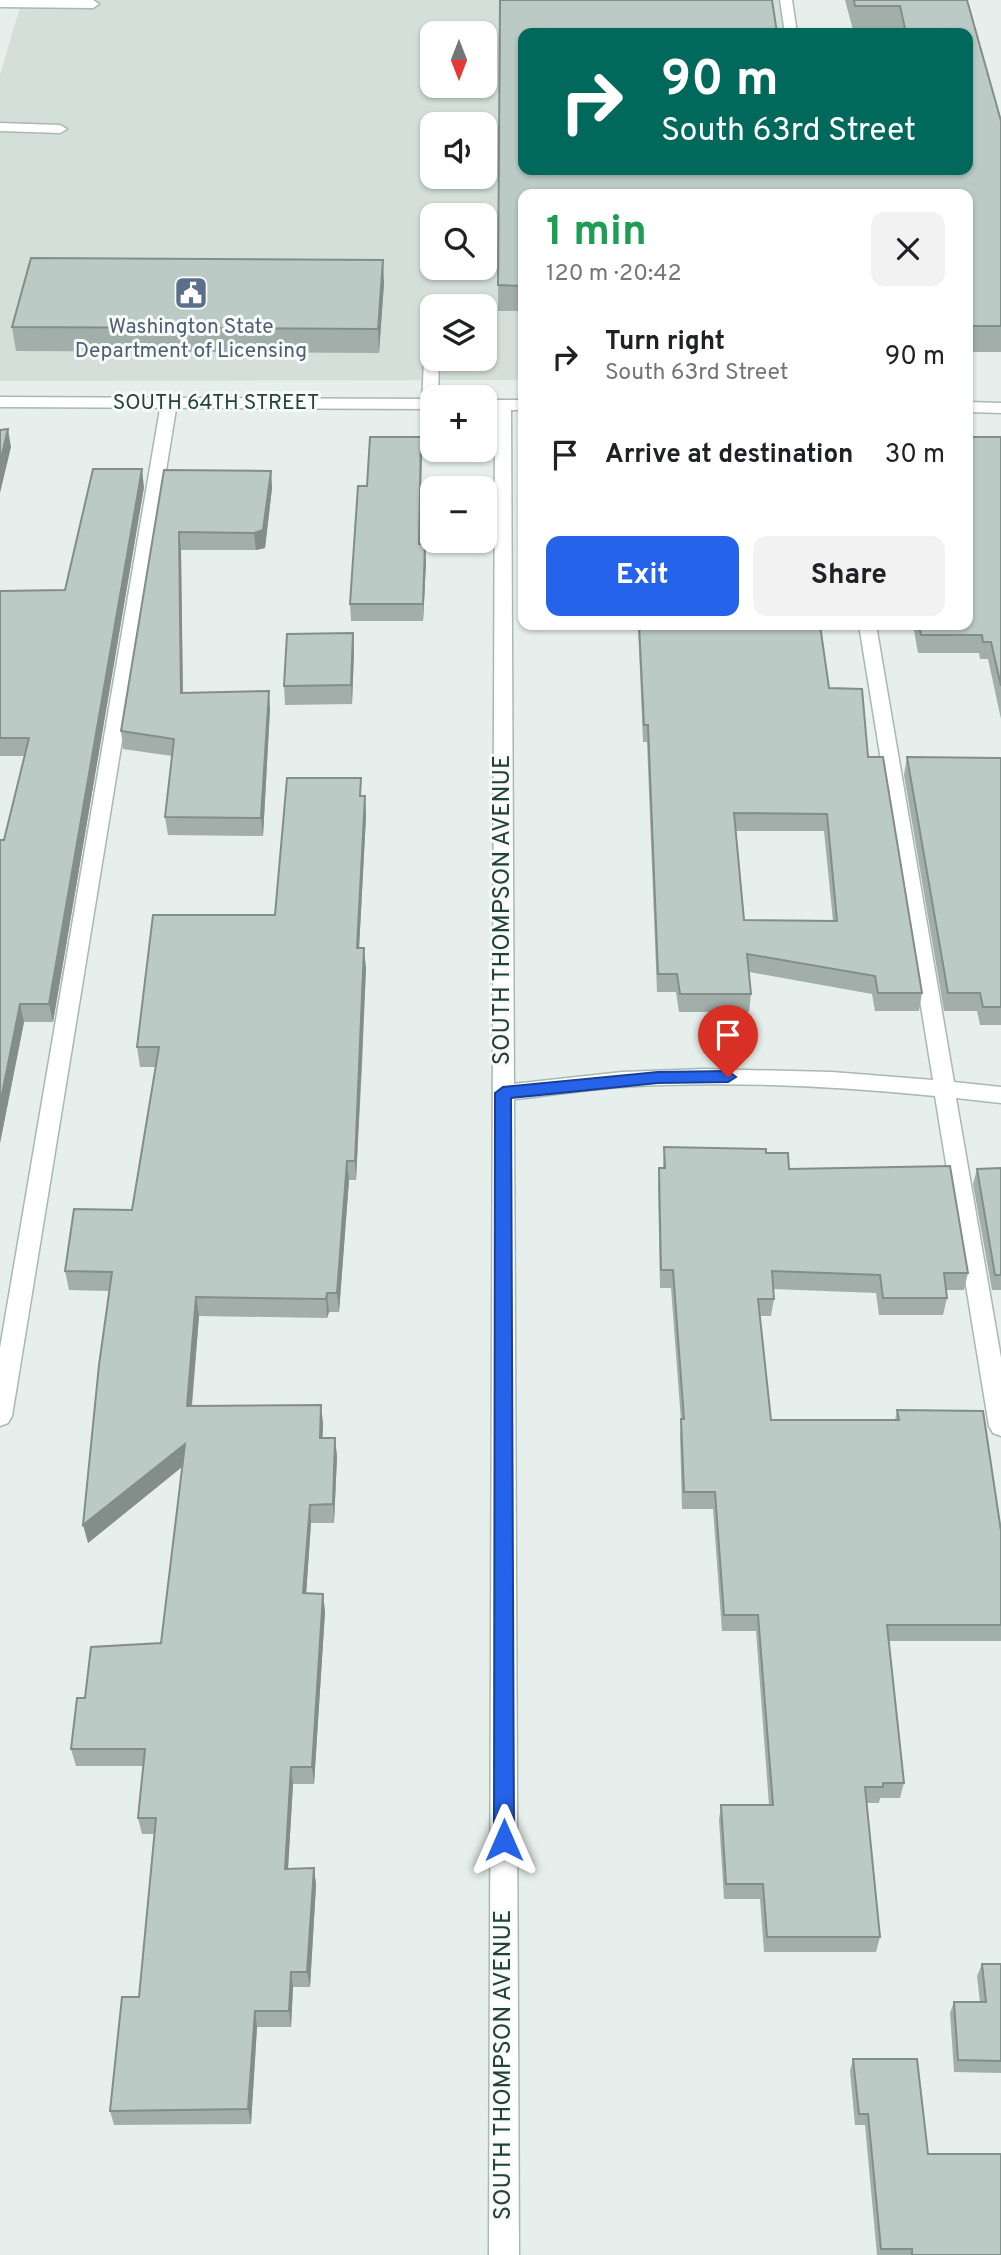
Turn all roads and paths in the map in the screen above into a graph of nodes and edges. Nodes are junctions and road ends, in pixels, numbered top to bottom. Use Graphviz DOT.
graph roads {
  1 [pos="786,0"];
  2 [pos="0,3"];
  3 [pos="93,4"];
  4 [pos="790,28"];
  5 [pos="0,127"];
  6 [pos="60,129"];
  7 [pos="0,402"];
  8 [pos="169,403"];
  9 [pos="420,404"];
  10 [pos="504,405"];
  11 [pos="973,408"];
  12 [pos="1001,408"];
  13 [pos="868,630"];
  14 [pos="945,1089"];
  15 [pos="503,1093"];
  16 [pos="1001,1096"];
  17 [pos="0,1416"];
  18 [pos="1001,1426"];
  19 [pos="504,2255"];
  1 -- 4 [label="street"];
  2 -- 3 [label="street"];
  5 -- 6 [label="street"];
  7 -- 8 [label="street, SOUTH 64TH STREET"];
  8 -- 9 [label="street, SOUTH 64TH STREET"];
  8 -- 17 [label="street"];
  10 -- 15 [label="street, SOUTH THOMPSON AVENUE"];
  11 -- 12 [label="street"];
  13 -- 14 [label="street"];
  14 -- 15 [label="street"];
  14 -- 16 [label="street"];
  14 -- 18 [label="street"];
  15 -- 19 [label="street, SOUTH THOMPSON AVENUE"];
}
